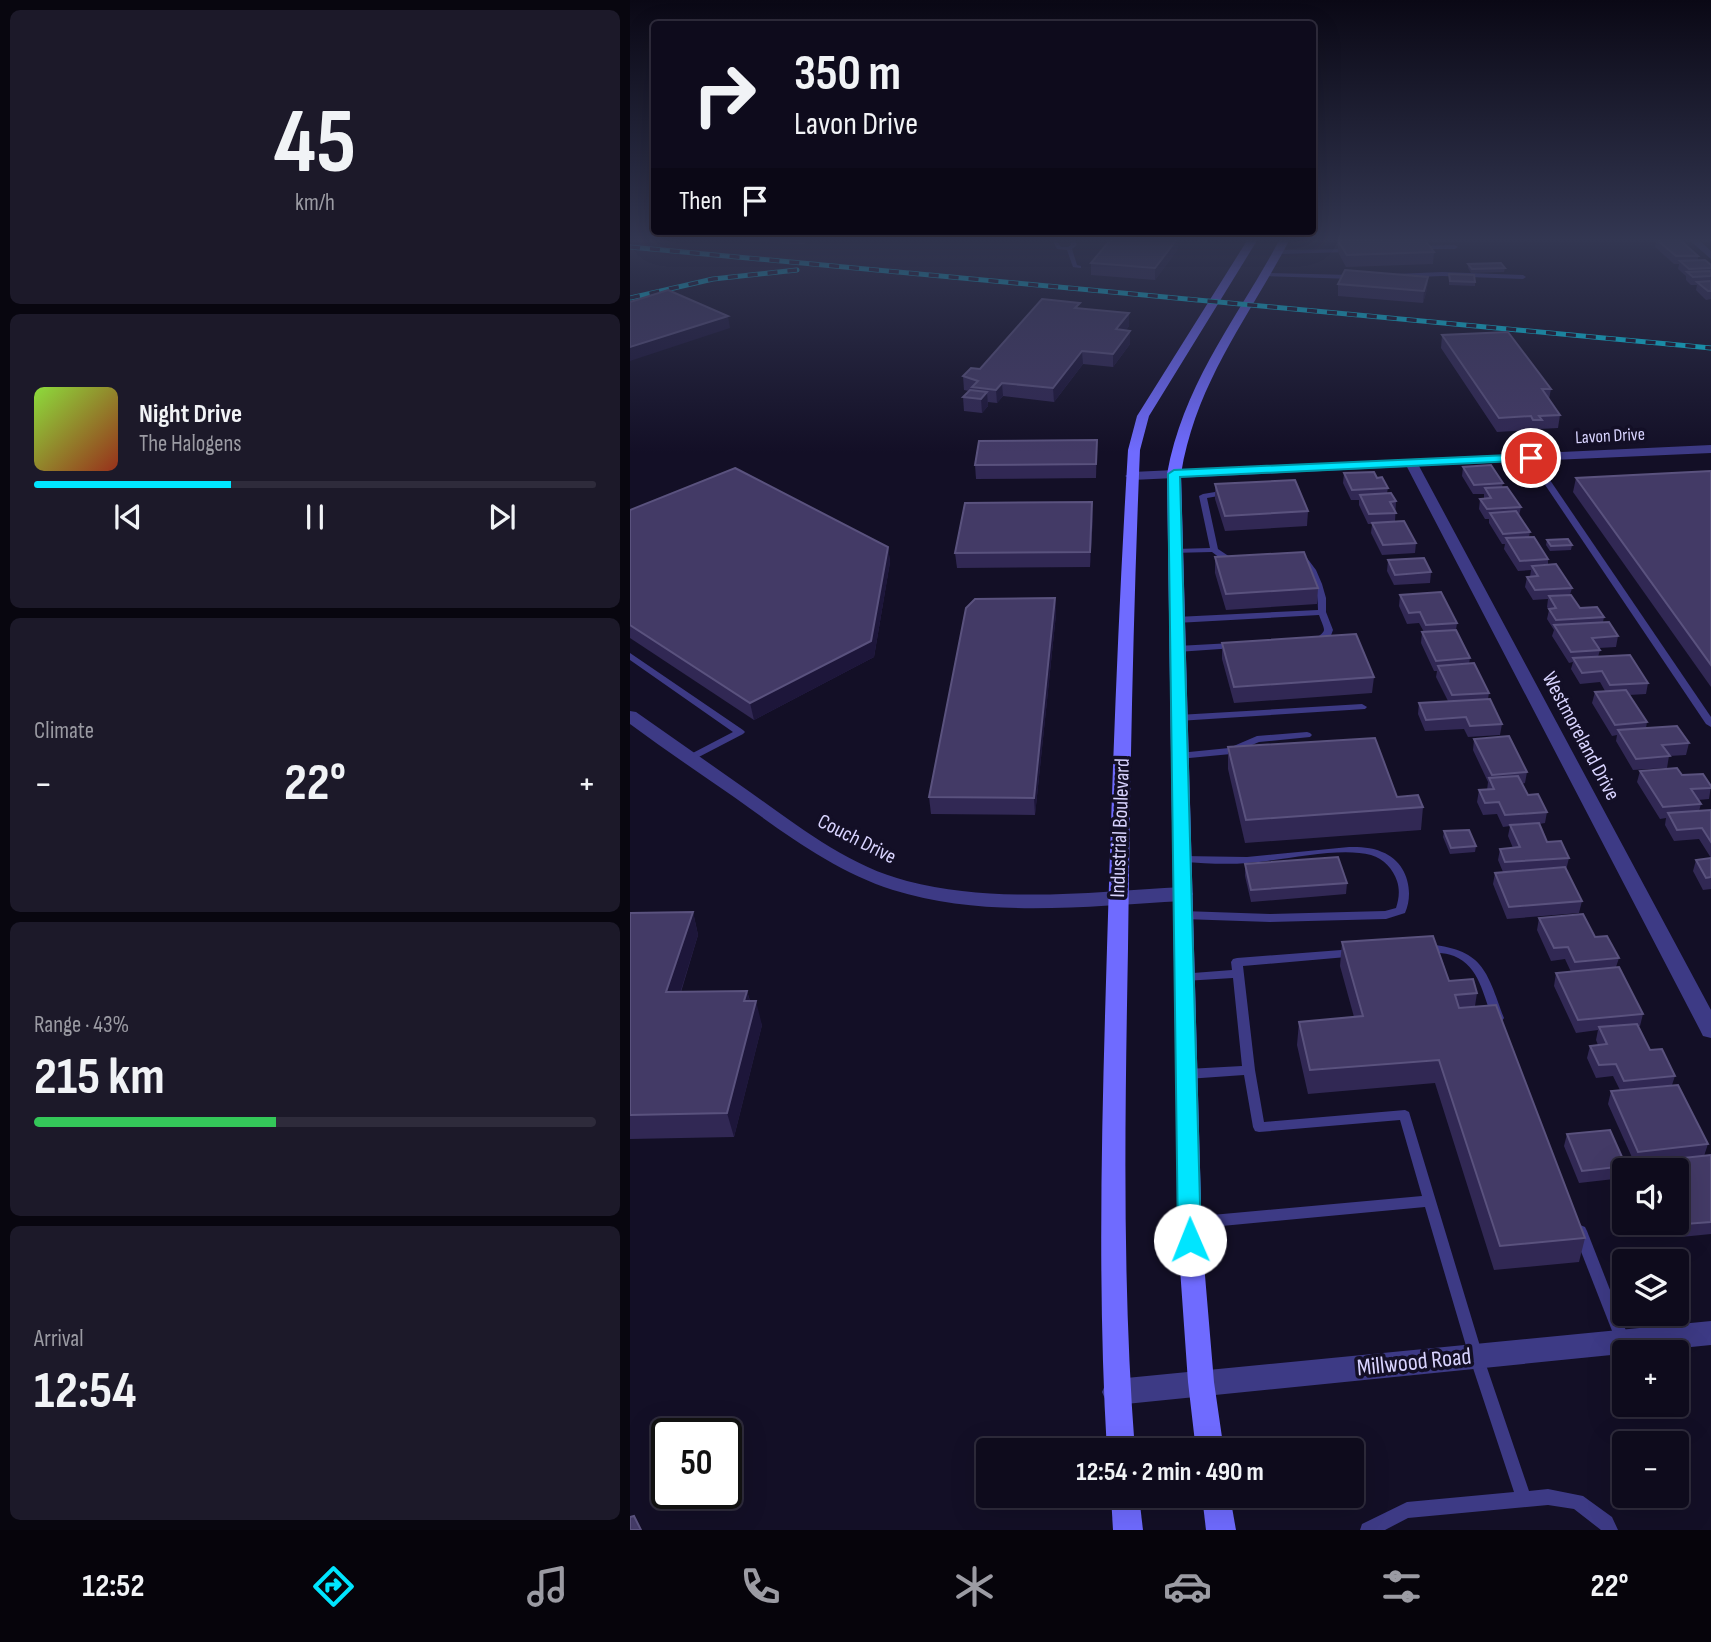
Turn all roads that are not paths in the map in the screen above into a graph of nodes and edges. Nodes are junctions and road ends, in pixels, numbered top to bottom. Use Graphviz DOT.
graph roads {
  1 [pos="1209,310"];
  2 [pos="1237,310"];
  3 [pos="1711,449"];
  4 [pos="1531,458"];
  5 [pos="1411,463"];
  6 [pos="1174,474"];
  7 [pos="1132,476"];
  8 [pos="1234,492"];
  9 [pos="1214,550"];
  10 [pos="1175,551"];
  11 [pos="1284,560"];
  12 [pos="1244,561"];
  13 [pos="1322,612"];
  14 [pos="1176,620"];
  15 [pos="1302,642"];
  16 [pos="1247,645"];
  17 [pos="1177,649"];
  18 [pos="630,656"];
  19 [pos="1362,707"];
  20 [pos="630,716"];
  21 [pos="1178,718"];
  22 [pos="1711,723"];
  23 [pos="1307,735"];
  24 [pos="1180,756"];
  25 [pos="690,758"];
  26 [pos="1182,859"];
  27 [pos="1118,896"];
  28 [pos="1183,904"];
  29 [pos="1411,949"];
  30 [pos="1371,952"];
  31 [pos="1238,974"];
  32 [pos="1184,977"];
  33 [pos="1711,1030"];
  34 [pos="1504,1032"];
  35 [pos="1249,1070"];
  36 [pos="1186,1074"];
  37 [pos="1430,1201"];
  38 [pos="1573,1213"];
  39 [pos="1189,1223"];
  40 [pos="1711,1333"];
  41 [pos="1622,1340"];
  42 [pos="1643,1340"];
  43 [pos="1612,1343"];
  44 [pos="1476,1356"];
  45 [pos="1200,1382"];
  46 [pos="1116,1392"];
  47 [pos="1120,1438"];
  48 [pos="1208,1438"];
  49 [pos="1524,1499"];
  50 [pos="1126,1508"];
  51 [pos="1218,1508"];
  52 [pos="1128,1530"];
  53 [pos="1221,1530"];
  54 [pos="1368,1530"];
  55 [pos="1610,1530"];
  1 -- 7 [label="main road, Industrial Boulevard"];
  2 -- 6 [label="main road"];
  3 -- 4 [label="street, Lavon Drive"];
  4 -- 5 [label="street, Lavon Drive"];
  4 -- 22 [label="lane"];
  5 -- 6 [label="street, Lavon Drive"];
  5 -- 33 [label="street, Westmoreland Drive"];
  6 -- 7 [label="street, Lavon Drive"];
  6 -- 10 [label="main road"];
  7 -- 27 [label="main road, Industrial Boulevard"];
  8 -- 9 [label="lane"];
  9 -- 10 [label="lane"];
  9 -- 12 [label="lane"];
  10 -- 14 [label="main road"];
  11 -- 13 [label="lane"];
  13 -- 14 [label="lane"];
  13 -- 15 [label="lane"];
  14 -- 17 [label="main road"];
  16 -- 17 [label="lane"];
  17 -- 21 [label="main road"];
  18 -- 25 [label="lane"];
  19 -- 21 [label="lane"];
  20 -- 25 [label="street, Couch Drive"];
  21 -- 24 [label="main road"];
  23 -- 24 [label="lane"];
  24 -- 26 [label="main road"];
  25 -- 27 [label="street, Couch Drive"];
  26 -- 28 [label="main road"];
  26 -- 28 [label="lane"];
  27 -- 28 [label="street, Couch Drive"];
  27 -- 46 [label="main road, Industrial Boulevard"];
  28 -- 32 [label="main road"];
  29 -- 34 [label="lane"];
  30 -- 31 [label="lane"];
  31 -- 32 [label="lane"];
  31 -- 35 [label="lane"];
  32 -- 36 [label="main road"];
  35 -- 36 [label="lane"];
  35 -- 37 [label="lane"];
  36 -- 39 [label="main road"];
  37 -- 39 [label="lane"];
  37 -- 44 [label="lane"];
  38 -- 41 [label="lane"];
  39 -- 45 [label="main road"];
  40 -- 42 [label="street, Millwood Road"];
  43 -- 44 [label="street, Millwood Road"];
  44 -- 45 [label="street, Millwood Road"];
  44 -- 49 [label="lane"];
  45 -- 46 [label="street, Millwood Road"];
  45 -- 48 [label="main road"];
  46 -- 47 [label="main road, Industrial Boulevard"];
  49 -- 54 [label="lane"];
  49 -- 55 [label="lane"];
  50 -- 52 [label="main road"];
  51 -- 53 [label="main road"];
}
